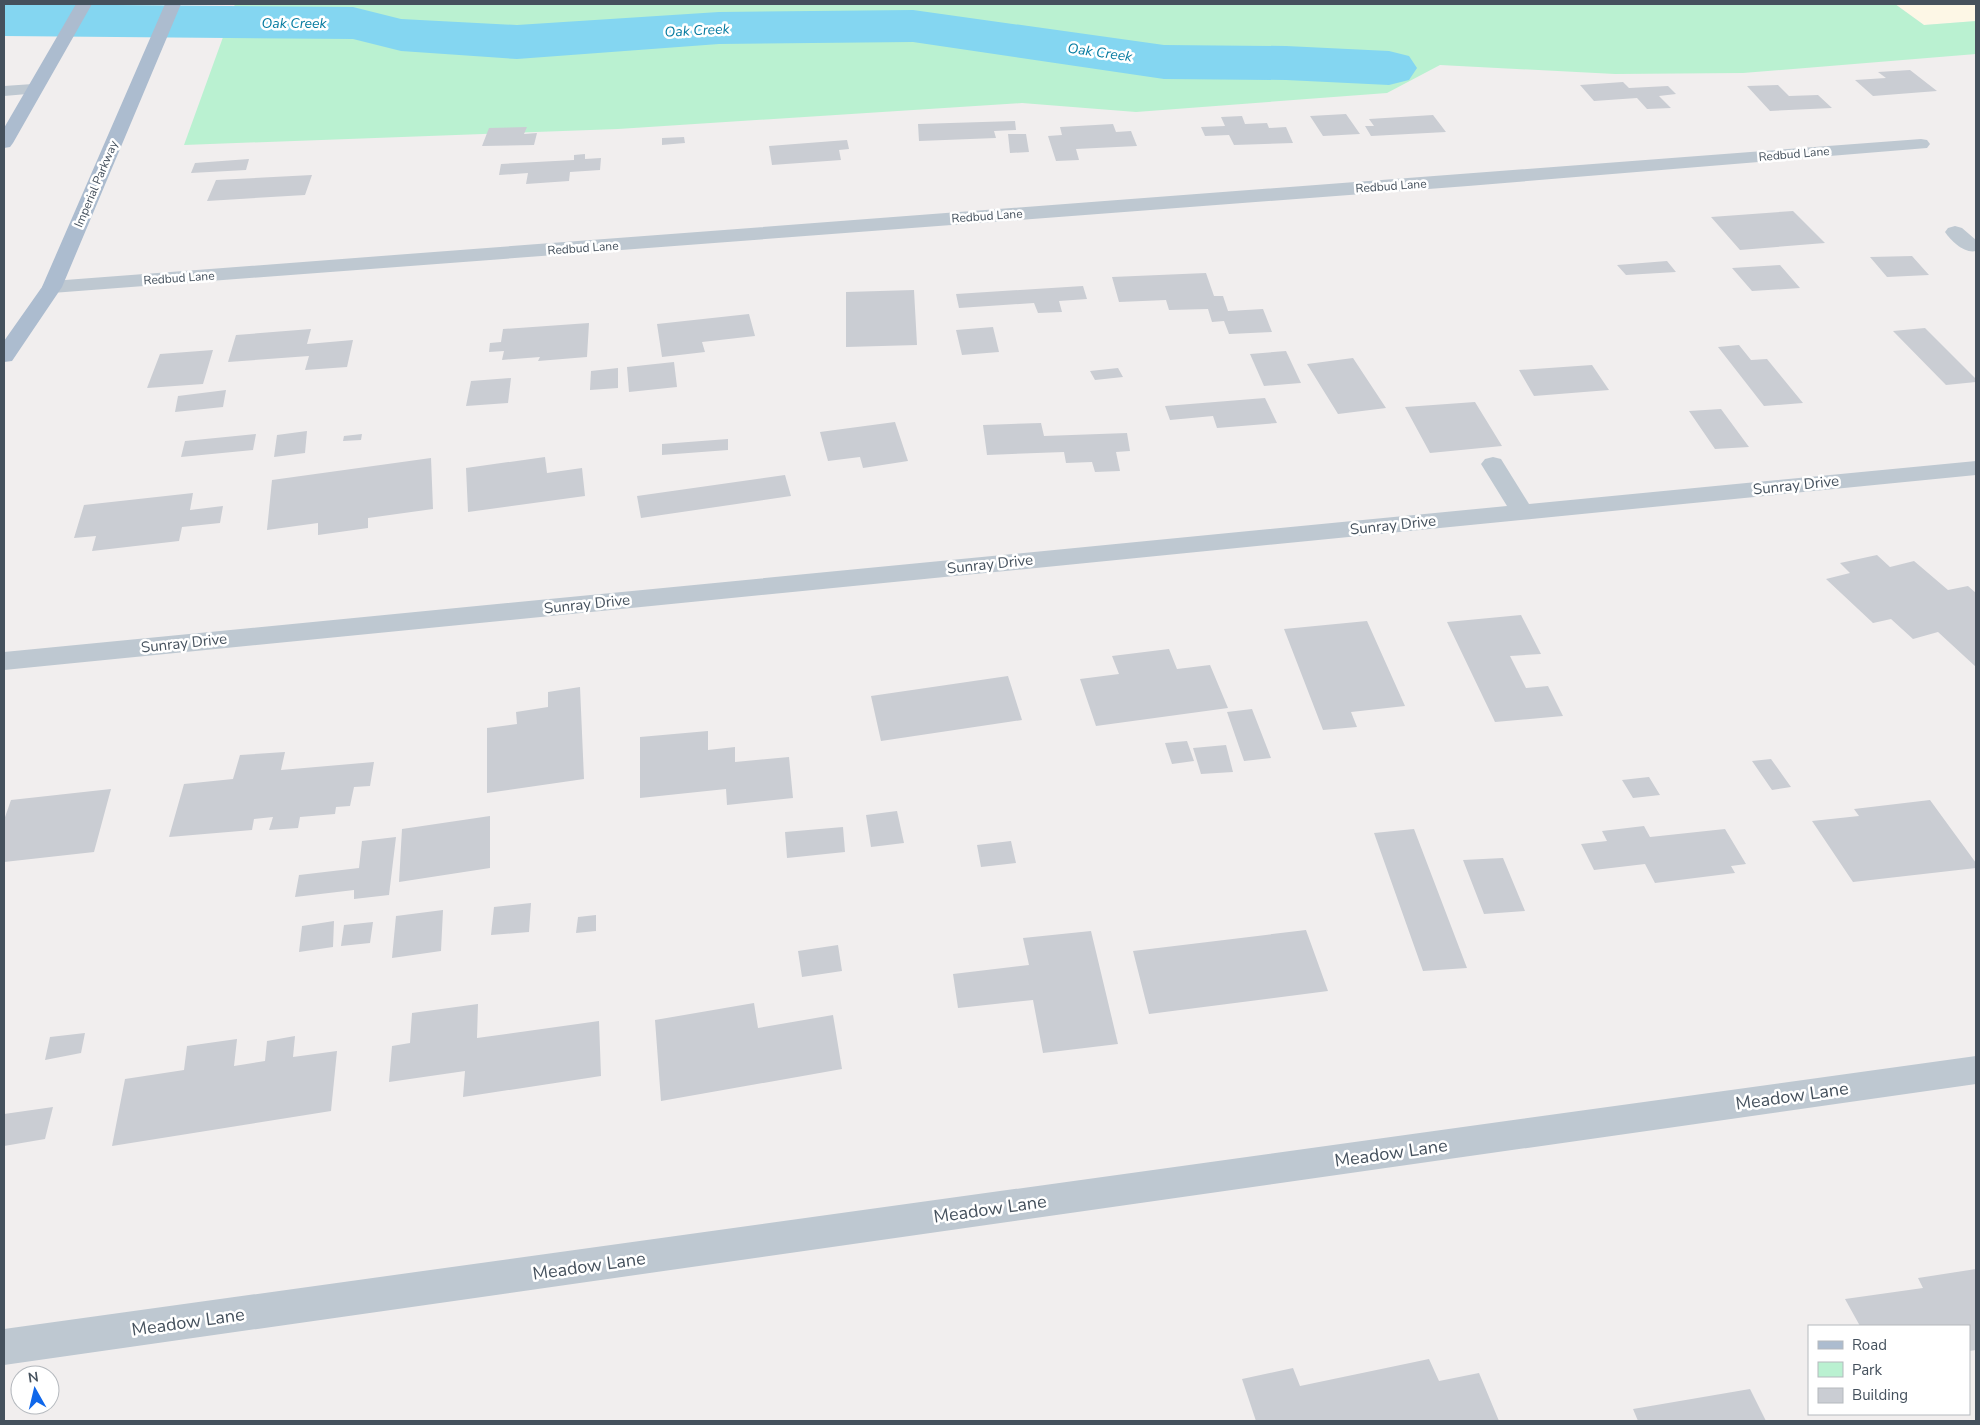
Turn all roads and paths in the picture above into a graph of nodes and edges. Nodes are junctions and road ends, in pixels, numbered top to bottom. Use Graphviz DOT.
graph roads {
  1 [pos="84,4"];
  2 [pos="173,4"];
  3 [pos="34,89"];
  4 [pos="4,90"];
  5 [pos="4,143"];
  6 [pos="1921,144"];
  7 [pos="1955,232"];
  8 [pos="1972,246"];
  9 [pos="52,287"];
  10 [pos="4,356"];
  11 [pos="1492,464"];
  12 [pos="1976,468"];
  13 [pos="1522,512"];
  14 [pos="4,661"];
  15 [pos="1976,1070"];
  16 [pos="4,1347"];
  1 -- 3 [label="main road"];
  2 -- 9 [label="main road, Imperial Parkway"];
  3 -- 4 [label="street"];
  3 -- 5 [label="main road"];
  6 -- 9 [label="street, Redbud Lane"];
  7 -- 8 [label="street"];
  9 -- 10 [label="main road, Imperial Parkway"];
  11 -- 13 [label="street"];
  12 -- 13 [label="street, Sunray Drive"];
  13 -- 14 [label="street, Sunray Drive"];
  15 -- 16 [label="street, Meadow Lane"];
}
